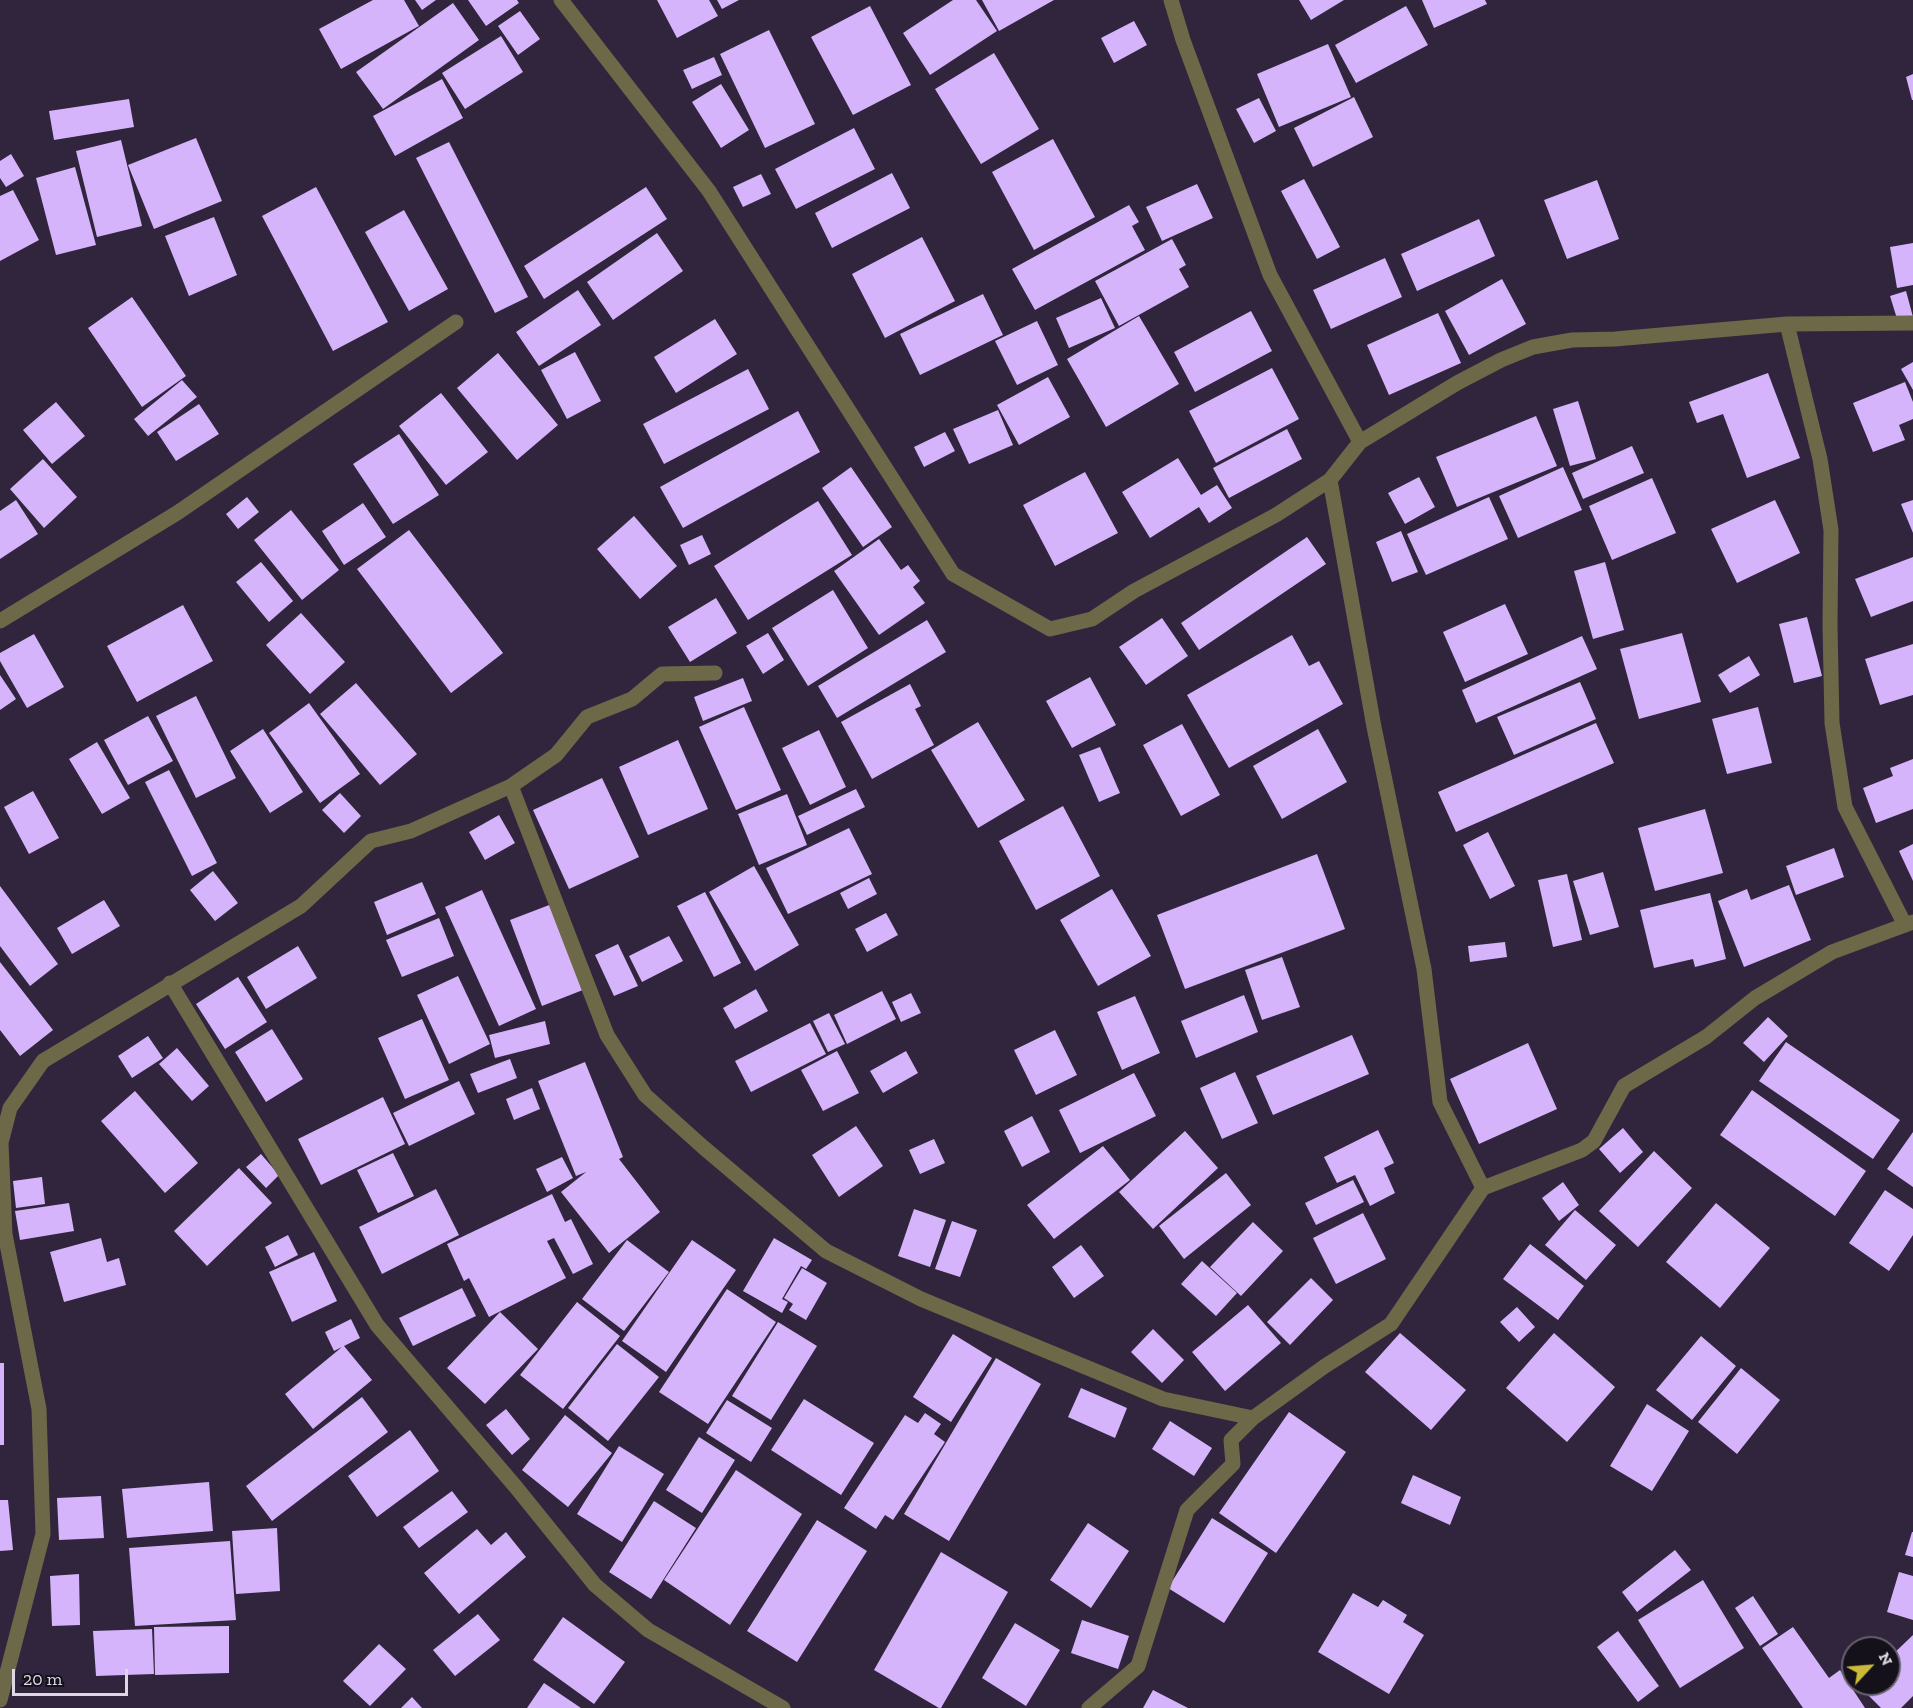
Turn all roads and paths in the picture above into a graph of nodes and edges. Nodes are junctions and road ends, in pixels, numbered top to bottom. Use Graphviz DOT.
graph roads {
  1 [pos="561,0"];
  2 [pos="1171,0"];
  3 [pos="456,322"];
  4 [pos="1913,323"];
  5 [pos="1787,324"];
  6 [pos="1360,442"];
  7 [pos="1330,480"];
  8 [pos="0,621"];
  9 [pos="715,673"];
  10 [pos="511,786"];
  11 [pos="1909,924"];
  12 [pos="170,983"];
  13 [pos="1483,1188"];
  14 [pos="1253,1418"];
  15 [pos="0,1700"];
  16 [pos="783,1708"];
  17 [pos="1089,1708"];
  1 -- 7 [label="street"];
  2 -- 6 [label="street"];
  3 -- 8 [label="street"];
  4 -- 5 [label="street"];
  5 -- 6 [label="street"];
  5 -- 11 [label="street"];
  6 -- 7 [label="street"];
  7 -- 13 [label="street"];
  9 -- 10 [label="street"];
  10 -- 12 [label="street"];
  10 -- 14 [label="street"];
  11 -- 13 [label="street"];
  12 -- 15 [label="street"];
  12 -- 16 [label="street"];
  13 -- 14 [label="street"];
  14 -- 17 [label="street"];
}
